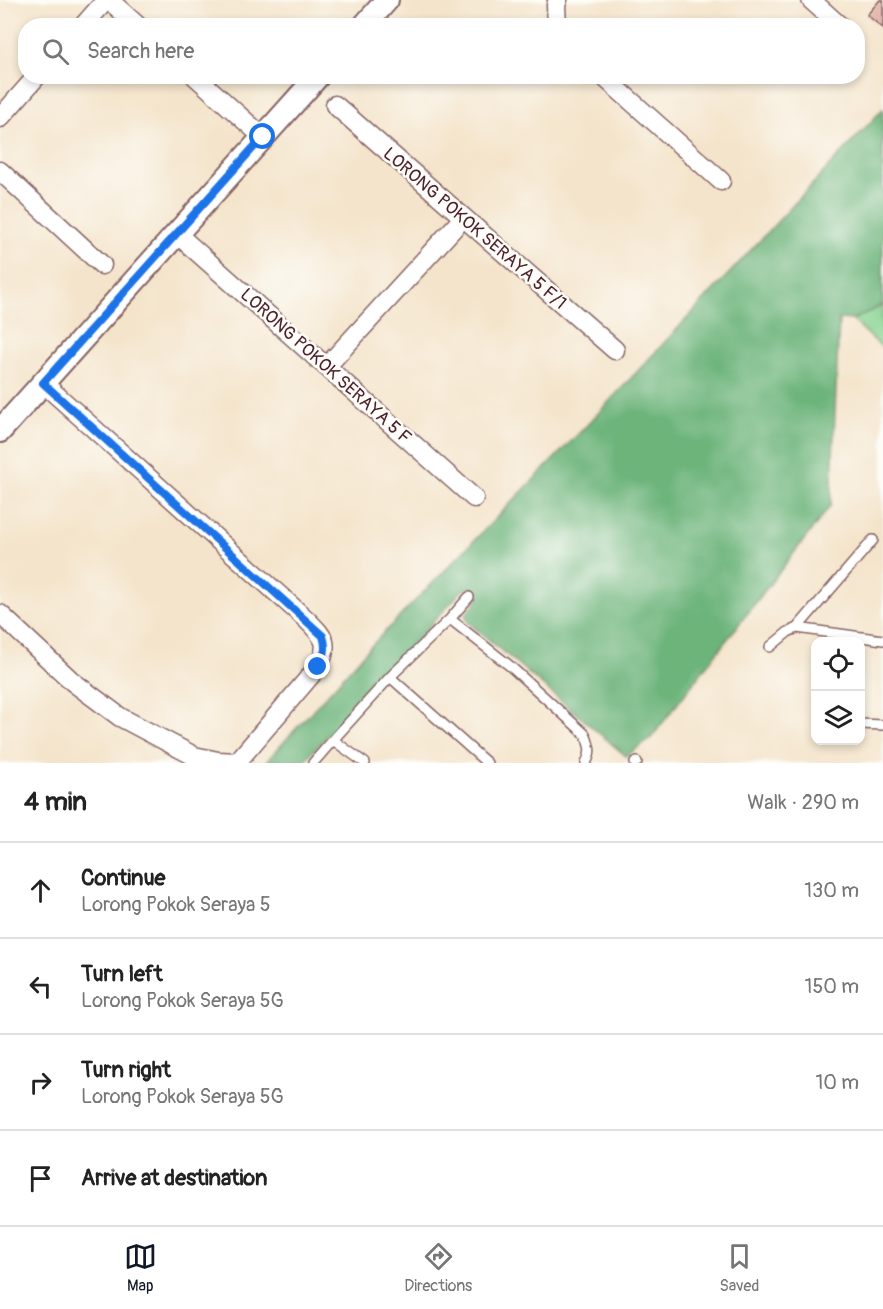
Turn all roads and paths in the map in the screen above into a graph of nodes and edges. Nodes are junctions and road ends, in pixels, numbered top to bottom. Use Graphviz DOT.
graph roads {
  1 [pos="107,0"];
  2 [pos="387,0"];
  3 [pos="558,0"];
  4 [pos="811,0"];
  5 [pos="90,18"];
  6 [pos="128,18"];
  7 [pos="371,18"];
  8 [pos="556,18"];
  9 [pos="831,18"];
  10 [pos="30,84"];
  11 [pos="204,84"];
  12 [pos="311,84"];
  13 [pos="612,84"];
  14 [pos="335,105"];
  15 [pos="0,118"];
  16 [pos="263,137"];
  17 [pos="0,171"];
  18 [pos="721,181"];
  19 [pos="463,218"];
  20 [pos="177,234"];
  21 [pos="102,265"];
  22 [pos="615,351"];
  23 [pos="327,366"];
  24 [pos="43,383"];
  25 [pos="0,430"];
  26 [pos="474,498"];
  27 [pos="873,540"];
  28 [pos="469,597"];
  29 [pos="0,614"];
  30 [pos="450,619"];
  31 [pos="797,628"];
  32 [pos="883,640"];
  33 [pos="770,647"];
  34 [pos="390,677"];
  35 [pos="865,724"];
  36 [pos="883,725"];
  37 [pos="333,740"];
  38 [pos="313,763"];
  39 [pos="365,763"];
  40 [pos="487,763"];
  41 [pos="586,763"];
  1 -- 5 [label="street"];
  1 -- 6 [label="street"];
  2 -- 7 [label="street"];
  3 -- 8 [label="street"];
  4 -- 9 [label="street"];
  10 -- 15 [label="street"];
  11 -- 16 [label="street"];
  12 -- 16 [label="street"];
  13 -- 18 [label="street"];
  14 -- 19 [label="street, LORONG POKOK SERAYA 5 F/1"];
  16 -- 20 [label="street"];
  17 -- 21 [label="street"];
  19 -- 22 [label="street, LORONG POKOK SERAYA 5 F/1"];
  19 -- 23 [label="street"];
  20 -- 23 [label="street, LORONG POKOK SERAYA 5 F"];
  20 -- 24 [label="street"];
  23 -- 26 [label="street, LORONG POKOK SERAYA 5 F"];
  24 -- 25 [label="street"];
  24 -- 29 [label="street"];
  27 -- 31 [label="lane"];
  28 -- 30 [label="lane"];
  30 -- 34 [label="lane"];
  30 -- 41 [label="lane"];
  31 -- 32 [label="lane"];
  31 -- 33 [label="lane"];
  34 -- 37 [label="lane"];
  34 -- 40 [label="lane"];
  35 -- 36 [label="lane"];
  37 -- 38 [label="lane"];
  37 -- 39 [label="lane"];
}
